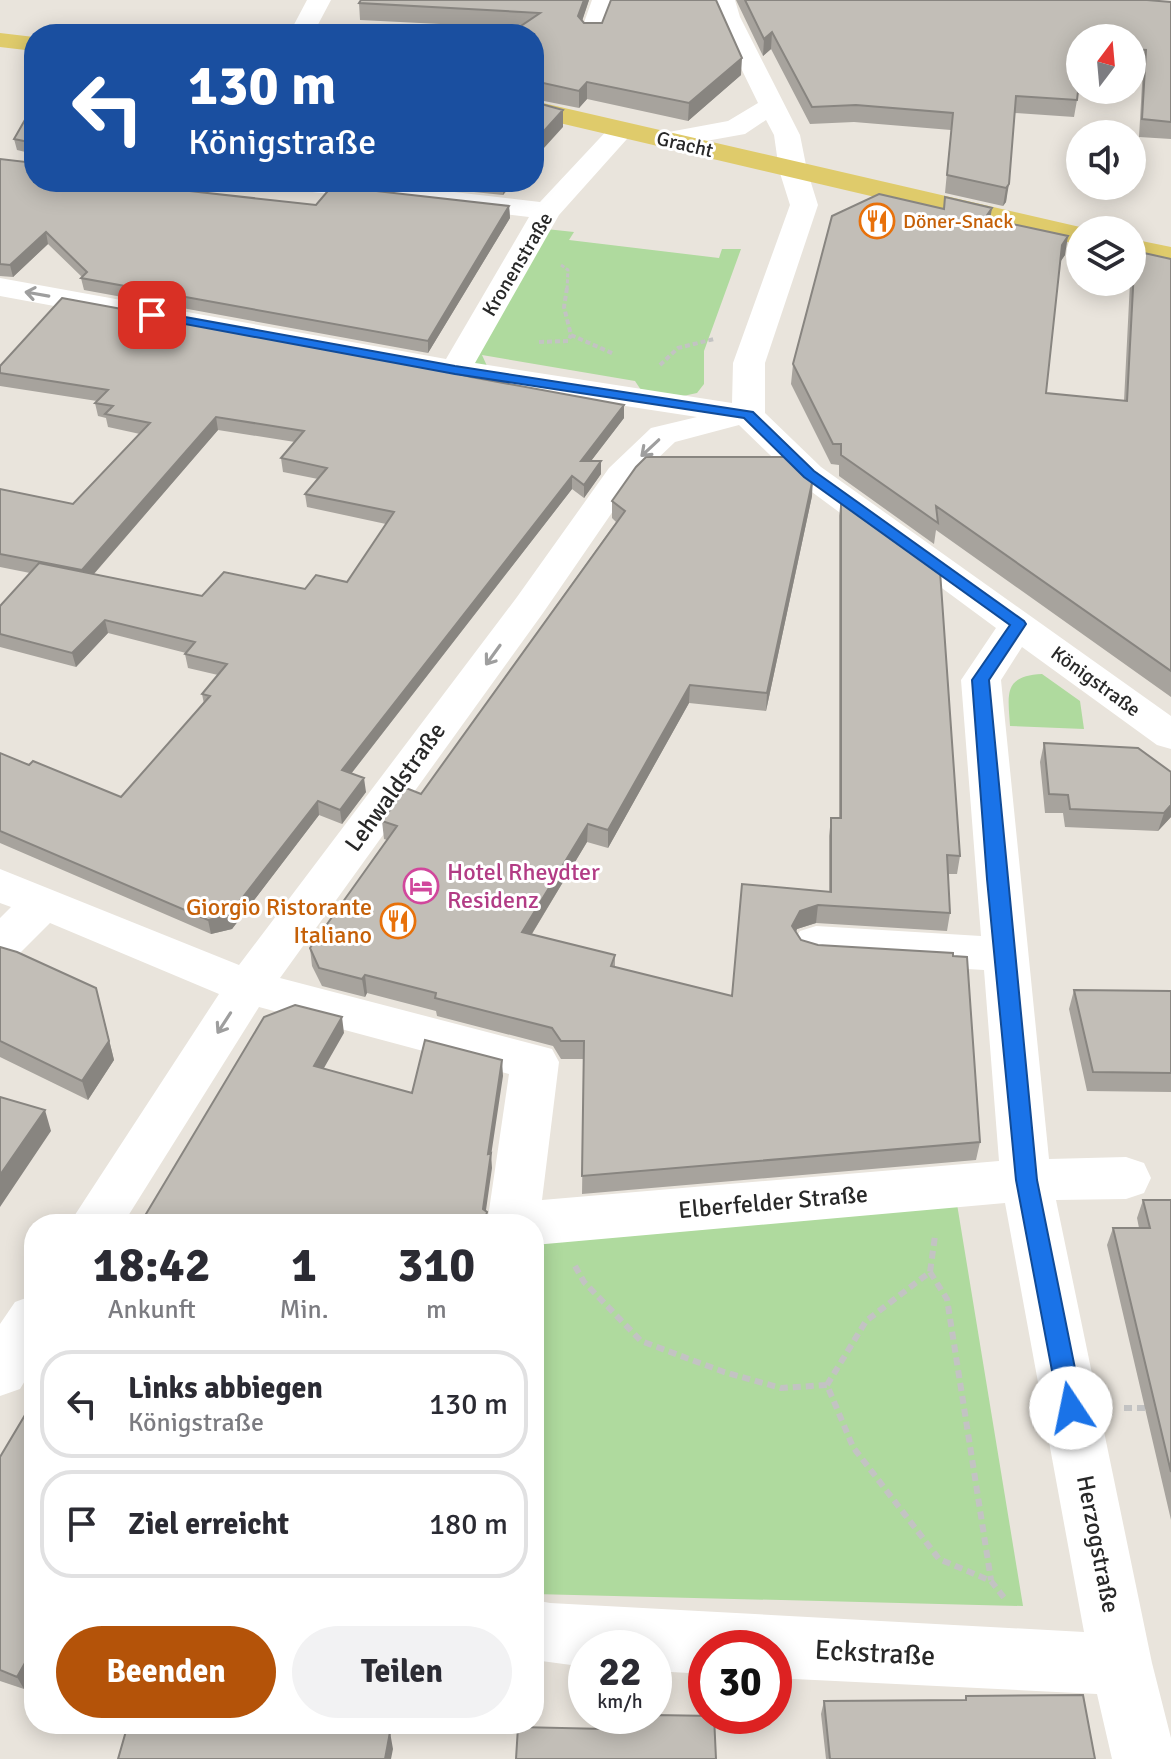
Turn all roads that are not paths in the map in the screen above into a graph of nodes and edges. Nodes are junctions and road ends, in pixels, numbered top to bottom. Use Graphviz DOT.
graph roads {
  1 [pos="319,0"];
  2 [pos="604,0"];
  3 [pos="723,0"];
  4 [pos="306,24"];
  5 [pos="593,31"];
  6 [pos="0,40"];
  7 [pos="24,43"];
  8 [pos="771,106"];
  9 [pos="544,112"];
  10 [pos="622,130"];
  11 [pos="667,140"];
  12 [pos="793,170"];
  13 [pos="382,192"];
  14 [pos="547,211"];
  15 [pos="1066,233"];
  16 [pos="1146,251"];
  17 [pos="1171,256"];
  18 [pos="0,287"];
  19 [pos="455,370"];
  20 [pos="748,415"];
  21 [pos="1018,624"];
  22 [pos="1171,736"];
  23 [pos="0,885"];
  24 [pos="42,904"];
  25 [pos="816,943"];
  26 [pos="0,945"];
  27 [pos="1004,954"];
  28 [pos="248,987"];
  29 [pos="1126,1178"];
  30 [pos="1026,1180"];
  31 [pos="101,1214"];
  32 [pos="528,1214"];
  33 [pos="544,1222"];
  34 [pos="24,1334"];
  35 [pos="0,1371"];
  36 [pos="544,1632"];
  37 [pos="1121,1663"];
  38 [pos="1144,1759"];
  1 -- 4 [label="street"];
  2 -- 5 [label="street"];
  3 -- 8 [label="street"];
  6 -- 7 [label="main road"];
  8 -- 11 [label="street"];
  8 -- 12 [label="street"];
  9 -- 10 [label="main road, Gracht"];
  10 -- 11 [label="main road, Gracht"];
  10 -- 14 [label="street, Kronenstraße"];
  11 -- 12 [label="main road, Gracht"];
  12 -- 15 [label="main road, Gracht"];
  12 -- 20 [label="street"];
  13 -- 14 [label="street"];
  14 -- 19 [label="street, Kronenstraße"];
  16 -- 17 [label="main road"];
  19 -- 18 [label="street, one-way"];
  19 -- 20 [label="street"];
  20 -- 21 [label="street, Königstraße"];
  20 -- 28 [label="street, Lehwaldstraße, one-way"];
  21 -- 22 [label="street, Königstraße"];
  21 -- 27 [label="street, Herzogstraße"];
  23 -- 24 [label="street"];
  24 -- 26 [label="street"];
  24 -- 28 [label="street"];
  25 -- 27 [label="street"];
  27 -- 30 [label="street, Herzogstraße"];
  28 -- 31 [label="street, Lehwaldstraße, one-way"];
  28 -- 32 [label="street"];
  29 -- 30 [label="street, Elberfelder Straße"];
  30 -- 33 [label="street, Elberfelder Straße"];
  30 -- 37 [label="street, Herzogstraße"];
  34 -- 35 [label="street"];
  36 -- 37 [label="street, Eckstraße"];
  37 -- 38 [label="street, Herzogstraße"];
}
